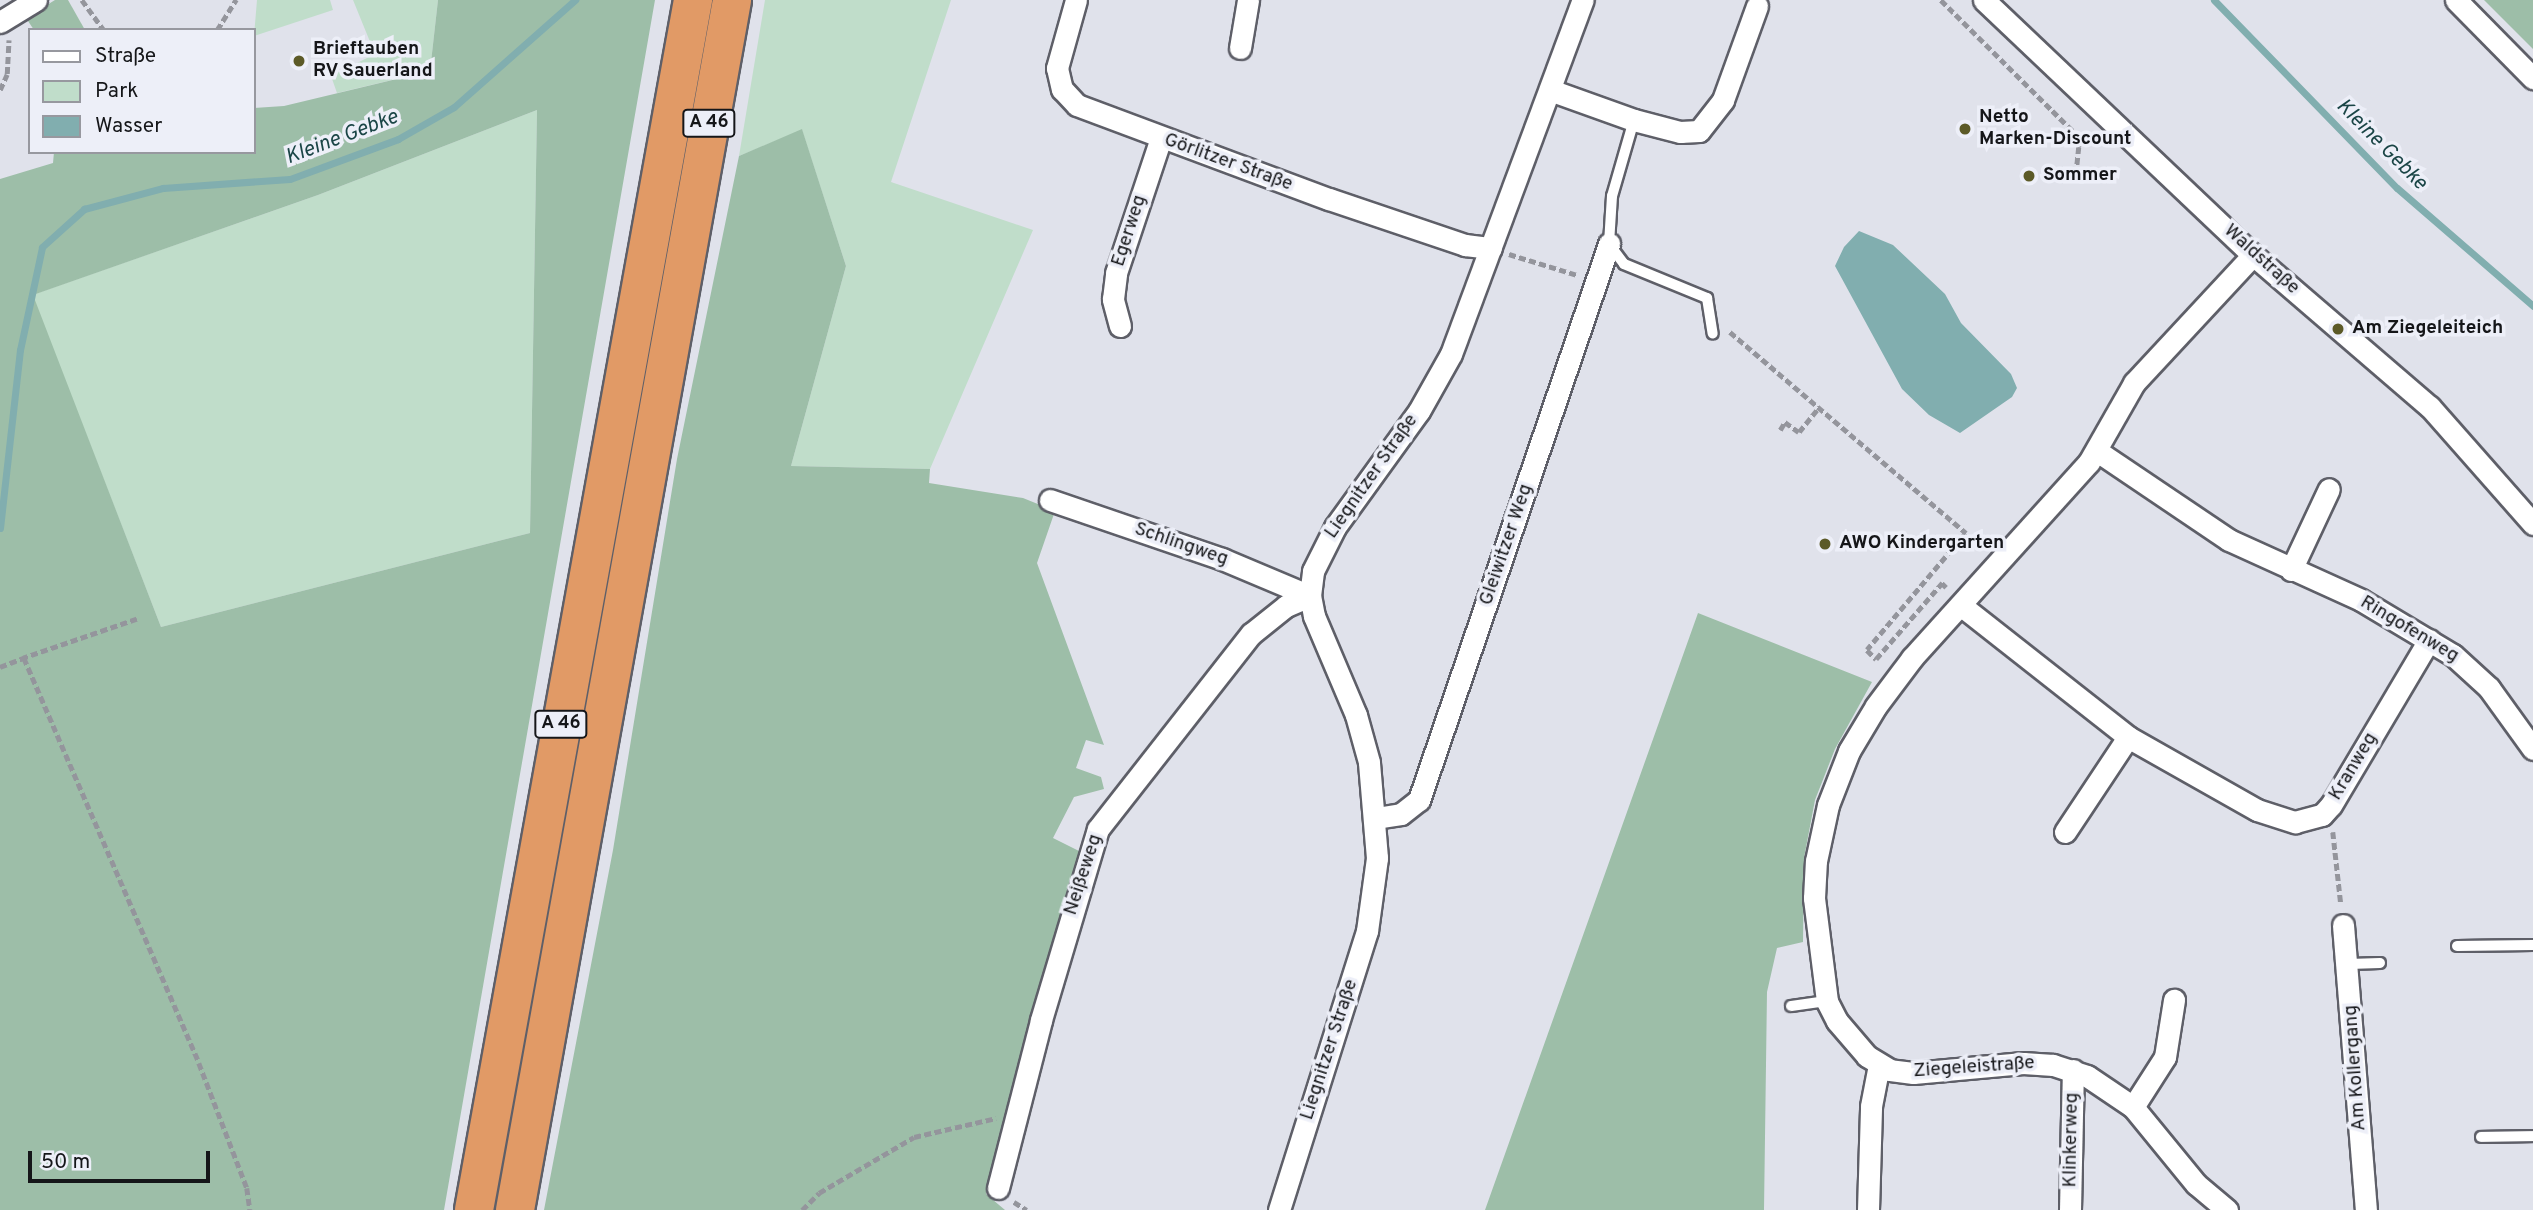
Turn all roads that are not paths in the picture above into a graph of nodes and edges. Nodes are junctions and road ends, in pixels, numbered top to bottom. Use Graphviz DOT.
graph roads {
  1 [pos="36,0"];
  2 [pos="693,0"];
  3 [pos="732,0"];
  4 [pos="1076,0"];
  5 [pos="1248,0"];
  6 [pos="1583,0"];
  7 [pos="1984,0"];
  8 [pos="2456,0"];
  9 [pos="1757,6"];
  10 [pos="5,20"];
  11 [pos="1240,48"];
  12 [pos="2533,78"];
  13 [pos="1550,90"];
  14 [pos="1634,120"];
  15 [pos="1161,138"];
  16 [pos="1609,244"];
  17 [pos="1491,248"];
  18 [pos="2253,255"];
  19 [pos="1120,326"];
  20 [pos="1713,334"];
  21 [pos="2097,451"];
  22 [pos="2329,489"];
  23 [pos="1050,500"];
  24 [pos="2533,524"];
  25 [pos="2291,570"];
  26 [pos="1310,596"];
  27 [pos="1965,604"];
  28 [pos="2429,640"];
  29 [pos="2128,737"];
  30 [pos="2533,749"];
  31 [pos="1376,818"];
  32 [pos="2065,832"];
  33 [pos="2343,925"];
  34 [pos="2533,945"];
  35 [pos="2457,946"];
  36 [pos="2380,963"];
  37 [pos="2349,964"];
  38 [pos="2174,1000"];
  39 [pos="1827,1001"];
  40 [pos="1791,1006"];
  41 [pos="1879,1065"];
  42 [pos="2073,1070"];
  43 [pos="2133,1107"];
  44 [pos="2533,1136"];
  45 [pos="2481,1137"];
  46 [pos="998,1188"];
  47 [pos="474,1210"];
  48 [pos="514,1210"];
  49 [pos="1279,1210"];
  50 [pos="1868,1210"];
  51 [pos="2070,1210"];
  52 [pos="2227,1210"];
  53 [pos="2366,1210"];
  1 -- 10 [label="street"];
  2 -- 47 [label="highway, A 46"];
  3 -- 48 [label="highway, A 46"];
  4 -- 15 [label="street, Görlitzer Straße"];
  5 -- 11 [label="street"];
  6 -- 13 [label="street, Liegnitzer Straße"];
  7 -- 18 [label="street, Waldstraße"];
  8 -- 12 [label="street"];
  9 -- 14 [label="street"];
  13 -- 14 [label="street"];
  13 -- 17 [label="street, Liegnitzer Straße"];
  14 -- 16 [label="lane"];
  15 -- 17 [label="street, Görlitzer Straße"];
  15 -- 19 [label="street, Egerweg"];
  16 -- 20 [label="lane"];
  16 -- 31 [label="street, Gleiwitzer Weg"];
  17 -- 26 [label="street, Liegnitzer Straße"];
  18 -- 21 [label="street"];
  18 -- 24 [label="street, Waldstraße"];
  21 -- 25 [label="street, Ringofenweg"];
  21 -- 27 [label="street"];
  22 -- 25 [label="street"];
  23 -- 26 [label="street, Schlingweg"];
  25 -- 28 [label="street, Ringofenweg"];
  26 -- 31 [label="street, Liegnitzer Straße"];
  26 -- 46 [label="street, Neißeweg"];
  27 -- 29 [label="street, Kranweg"];
  27 -- 39 [label="street"];
  28 -- 29 [label="street, Kranweg"];
  28 -- 30 [label="street, Ringofenweg"];
  29 -- 32 [label="street"];
  31 -- 49 [label="street, Liegnitzer Straße"];
  33 -- 37 [label="street, Am Kollergang"];
  34 -- 35 [label="lane"];
  36 -- 37 [label="lane"];
  37 -- 53 [label="street, Am Kollergang"];
  38 -- 43 [label="street"];
  39 -- 40 [label="lane"];
  39 -- 41 [label="street"];
  41 -- 42 [label="street, Ziegeleistraße"];
  41 -- 50 [label="street"];
  42 -- 43 [label="street, Ziegeleistraße"];
  42 -- 51 [label="street, Klinkerweg"];
  43 -- 52 [label="street, Ziegeleistraße"];
  44 -- 45 [label="lane"];
}
